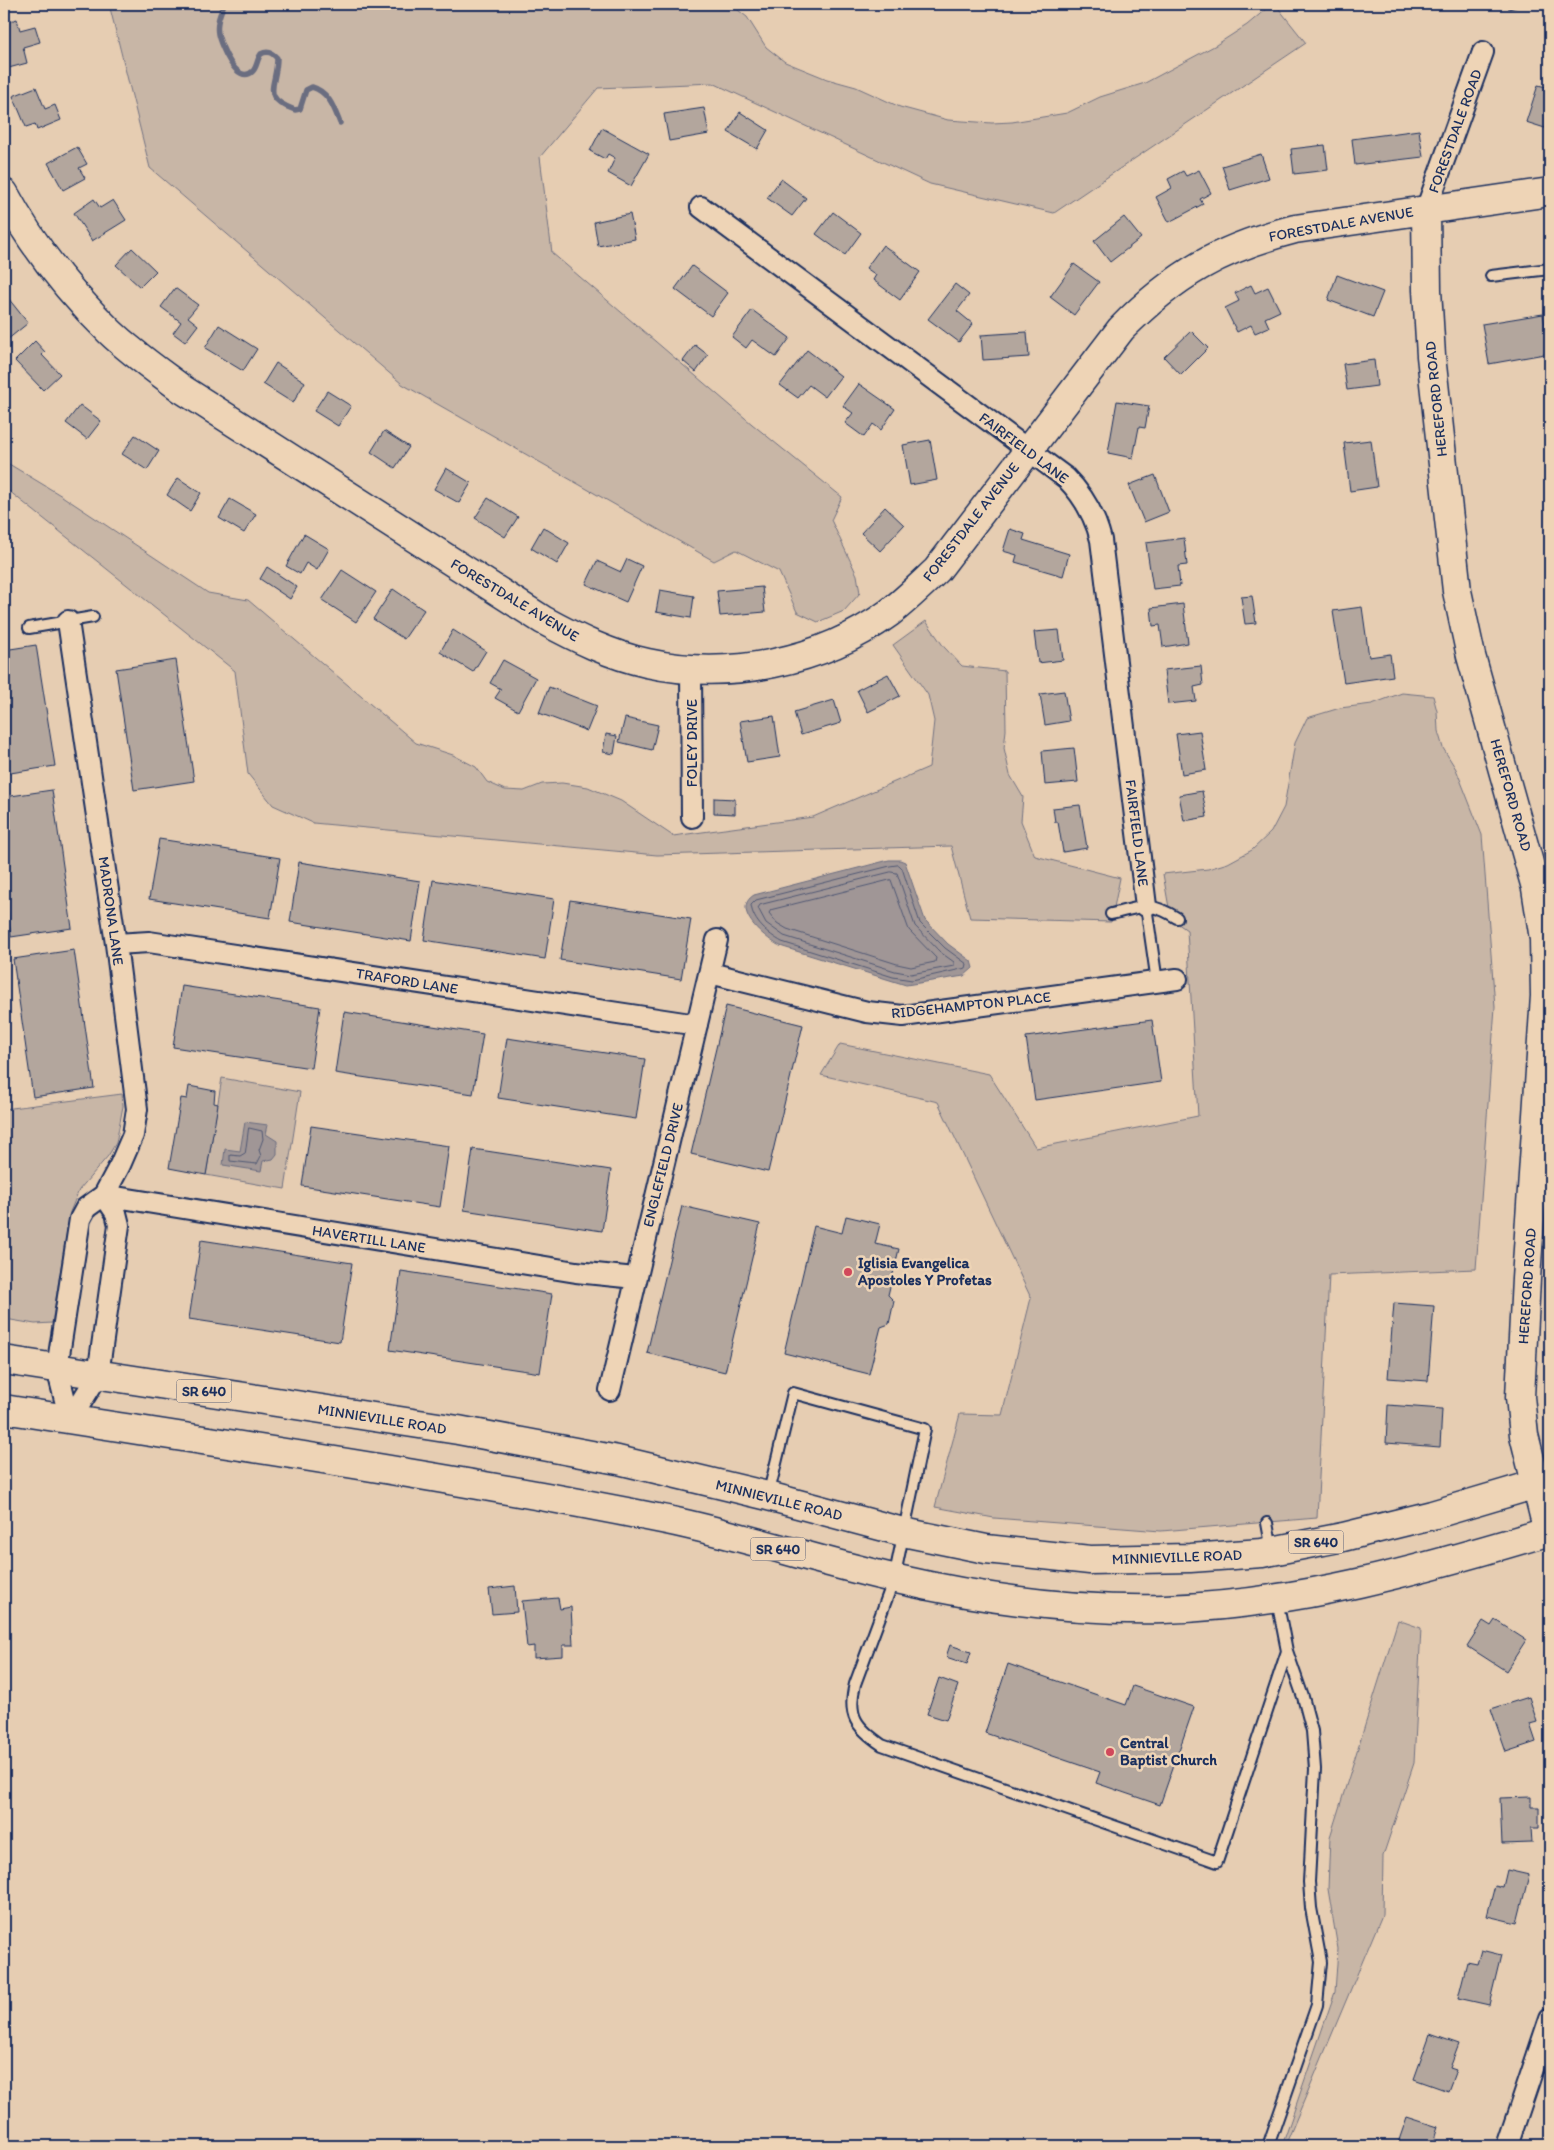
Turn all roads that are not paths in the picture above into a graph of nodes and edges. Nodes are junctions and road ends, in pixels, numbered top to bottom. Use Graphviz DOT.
graph roads {
  1 [pos="1483,52"];
  2 [pos="4,192"];
  3 [pos="1550,192"];
  4 [pos="701,207"];
  5 [pos="1426,210"];
  6 [pos="1550,268"];
  7 [pos="1491,276"];
  8 [pos="1028,450"];
  9 [pos="93,617"];
  10 [pos="68,621"];
  11 [pos="29,628"];
  12 [pos="691,670"];
  13 [pos="692,817"];
  14 [pos="1146,906"];
  15 [pos="1111,914"];
  16 [pos="1177,918"];
  17 [pos="717,940"];
  18 [pos="116,944"];
  19 [pos="710,973"];
  20 [pos="1178,979"];
  21 [pos="1157,982"];
  22 [pos="697,1025"];
  23 [pos="104,1195"];
  24 [pos="635,1278"];
  25 [pos="4,1360"];
  26 [pos="57,1368"];
  27 [pos="98,1374"];
  28 [pos="610,1390"];
  29 [pos="4,1409"];
  30 [pos="70,1420"];
  31 [pos="1543,1482"];
  32 [pos="768,1496"];
  33 [pos="1267,1522"];
  34 [pos="903,1532"];
  35 [pos="1550,1534"];
  36 [pos="1272,1551"];
  37 [pos="894,1579"];
  38 [pos="1277,1599"];
  39 [pos="1287,1651"];
  40 [pos="1550,2018"];
  41 [pos="1268,2146"];
  42 [pos="1507,2146"];
  1 -- 5 [label="street, FORESTDALE ROAD"];
  2 -- 12 [label="street, FORESTDALE AVENUE"];
  3 -- 5 [label="street, FORESTDALE AVENUE"];
  4 -- 8 [label="street, FAIRFIELD LANE"];
  5 -- 8 [label="street, FORESTDALE AVENUE"];
  5 -- 31 [label="street, HEREFORD ROAD"];
  6 -- 7 [label="lane"];
  8 -- 12 [label="street, FORESTDALE AVENUE"];
  8 -- 14 [label="street, FAIRFIELD LANE"];
  9 -- 10 [label="lane"];
  10 -- 11 [label="lane"];
  10 -- 18 [label="street, MADRONA LANE"];
  12 -- 13 [label="street, FOLEY DRIVE"];
  14 -- 15 [label="lane"];
  14 -- 16 [label="lane"];
  14 -- 21 [label="lane"];
  17 -- 19 [label="street, ENGLEFIELD DRIVE"];
  18 -- 22 [label="street, TRAFORD LANE"];
  18 -- 23 [label="street, MADRONA LANE"];
  19 -- 21 [label="street, RIDGEHAMPTON PLACE"];
  19 -- 22 [label="street, ENGLEFIELD DRIVE"];
  20 -- 21 [label="street, RIDGEHAMPTON PLACE"];
  22 -- 24 [label="street, ENGLEFIELD DRIVE"];
  23 -- 24 [label="street, HAVERTILL LANE"];
  23 -- 26 [label="street, MADRONA LANE"];
  23 -- 27 [label="street"];
  24 -- 28 [label="street, ENGLEFIELD DRIVE"];
  25 -- 26 [label="street, MINNIEVILLE ROAD / SR 640"];
  26 -- 27 [label="street, MINNIEVILLE ROAD / SR 640"];
  26 -- 30 [label="street, MADRONA LANE"];
  27 -- 30 [label="street"];
  27 -- 32 [label="street, MINNIEVILLE ROAD / SR 640"];
  29 -- 30 [label="street, SR 640"];
  30 -- 37 [label="street, SR 640"];
  31 -- 35 [label="street, HEREFORD ROAD"];
  31 -- 36 [label="street, MINNIEVILLE ROAD / SR 640"];
  32 -- 34 [label="street, MINNIEVILLE ROAD / SR 640"];
  32 -- 34 [label="lane"];
  33 -- 36 [label="lane"];
  34 -- 36 [label="street, MINNIEVILLE ROAD / SR 640"];
  34 -- 37 [label="lane"];
  35 -- 38 [label="street, SR 640"];
  37 -- 38 [label="street, SR 640"];
  37 -- 39 [label="lane"];
  38 -- 39 [label="lane"];
  39 -- 41 [label="lane"];
  40 -- 42 [label="street"];
}
